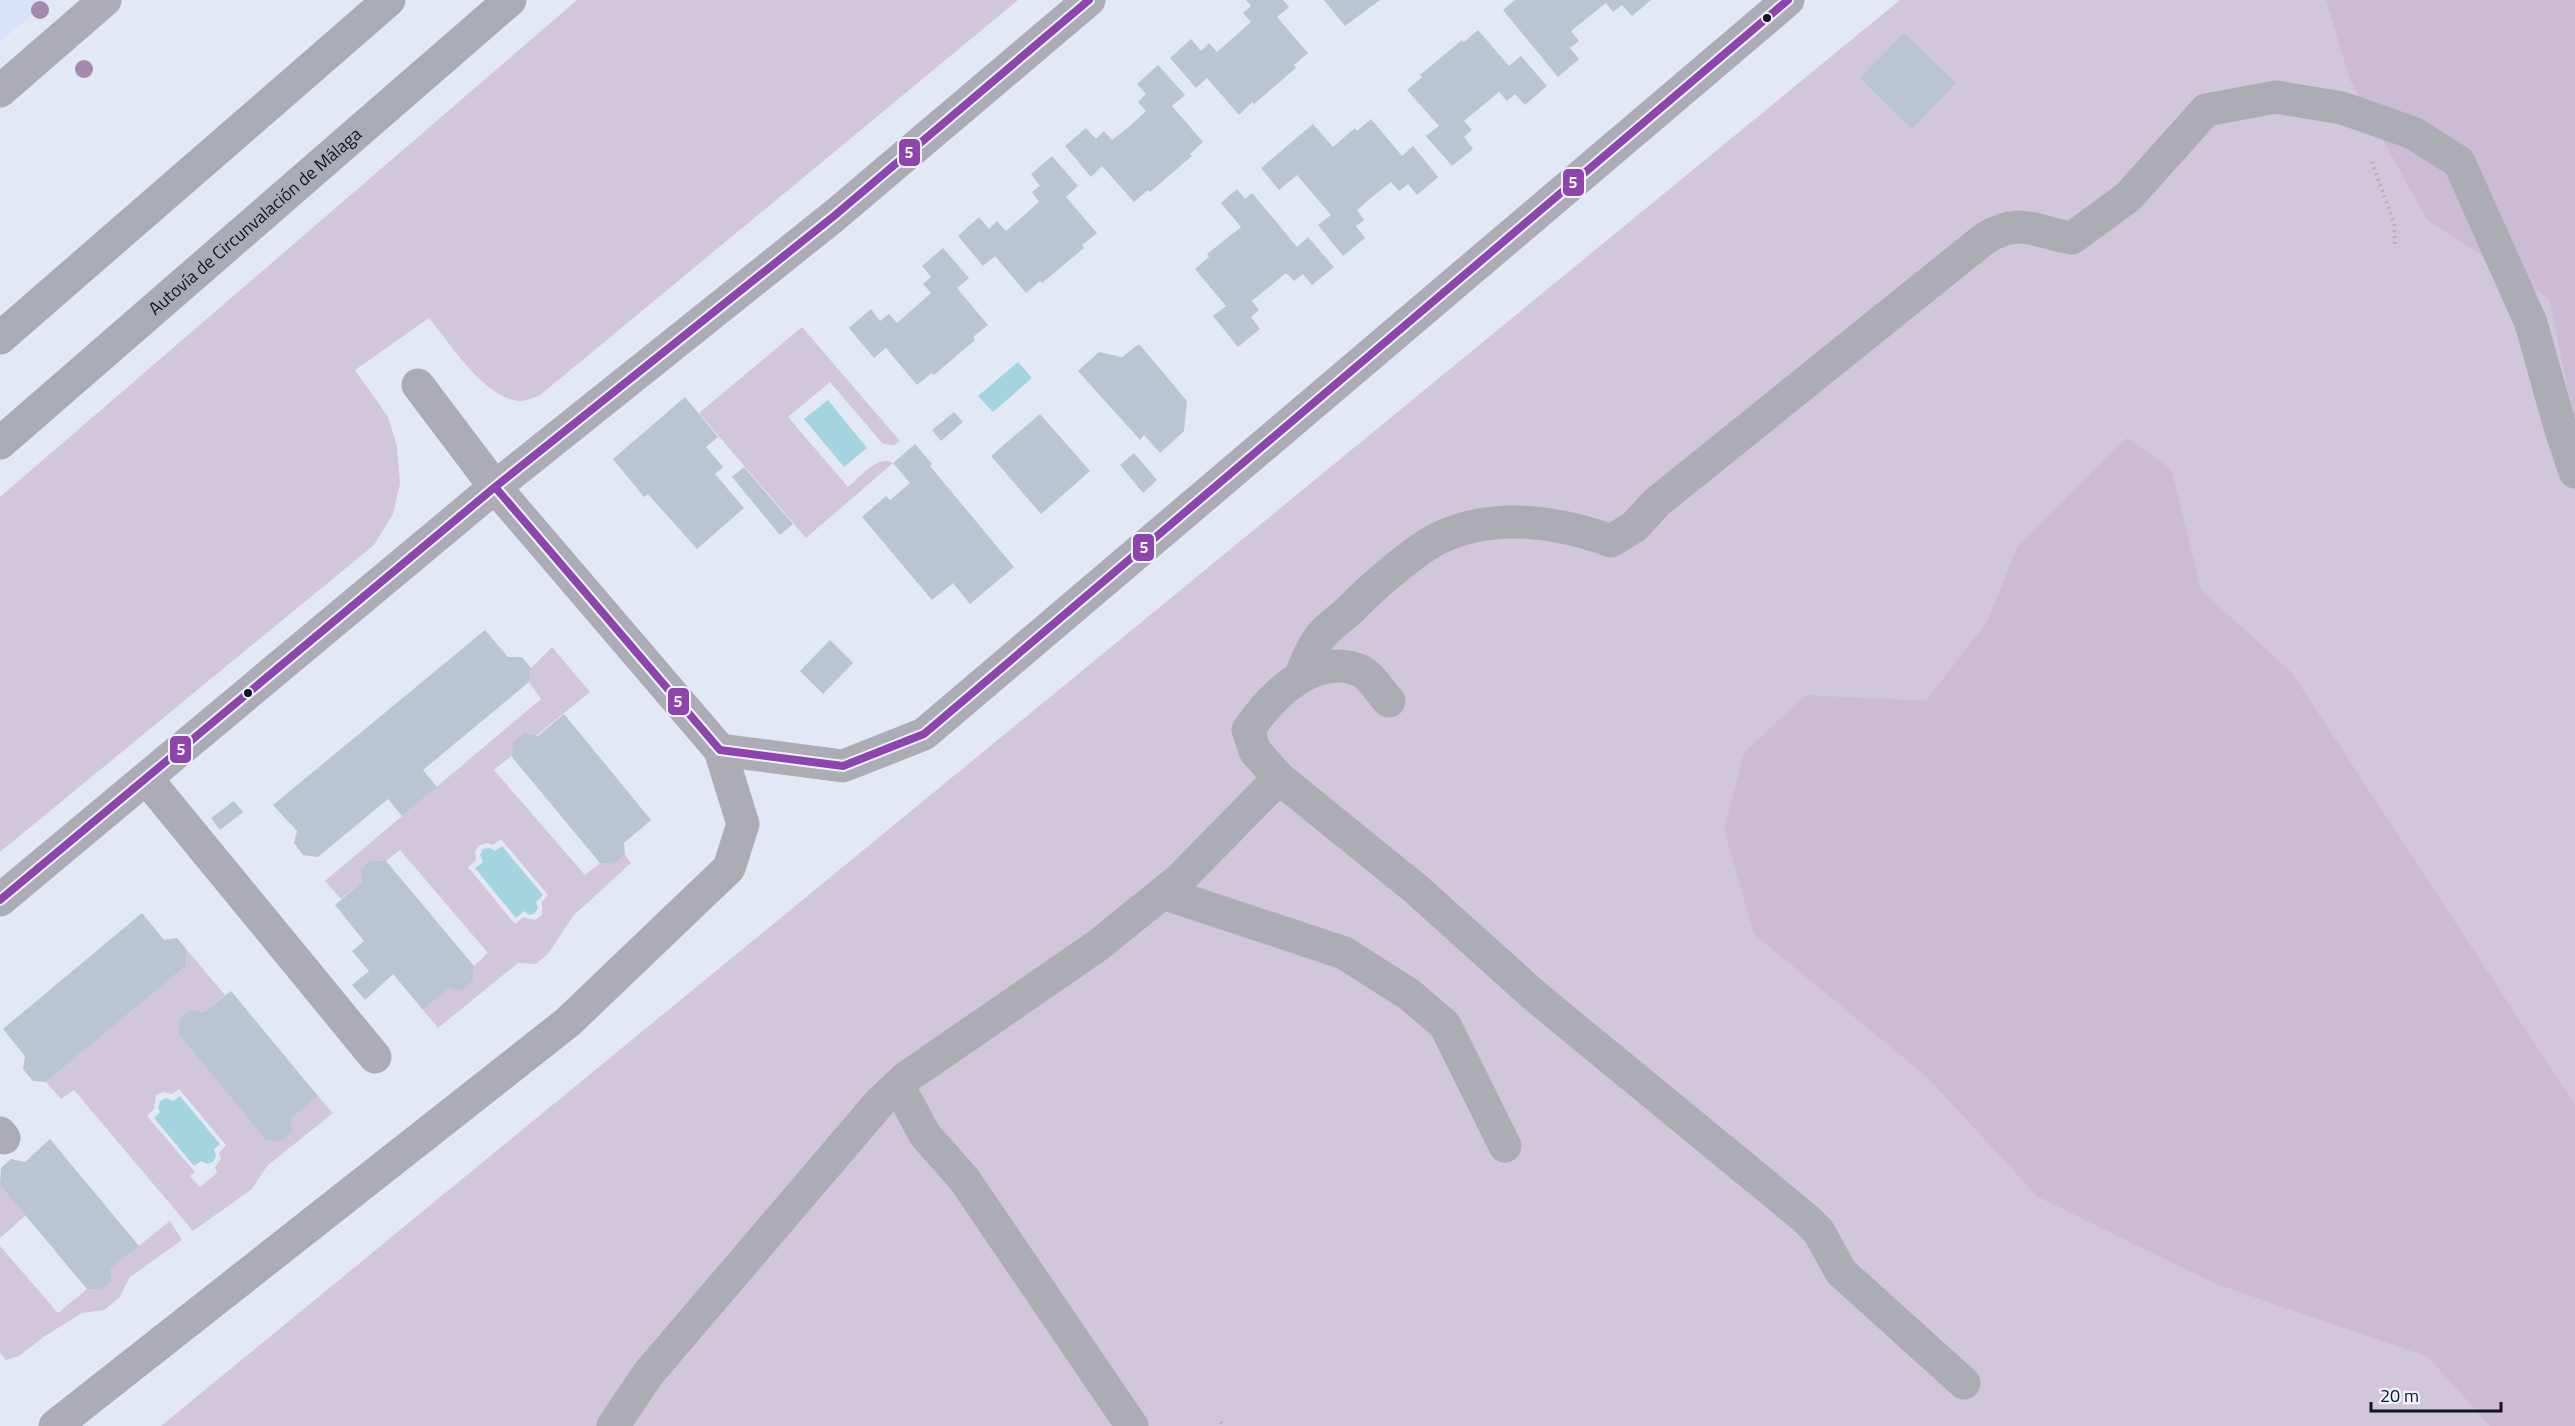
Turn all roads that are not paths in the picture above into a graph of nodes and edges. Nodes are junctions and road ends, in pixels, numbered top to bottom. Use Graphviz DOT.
graph roads {
  1 [pos="105,0"];
  2 [pos="389,0"];
  3 [pos="510,0"];
  4 [pos="1089,0"];
  5 [pos="1788,0"];
  6 [pos="5,78"];
  7 [pos="0,338"];
  8 [pos="418,385"];
  9 [pos="0,443"];
  10 [pos="2575,472"];
  11 [pos="495,488"];
  12 [pos="1300,678"];
  13 [pos="1389,701"];
  14 [pos="720,750"];
  15 [pos="146,778"];
  16 [pos="1279,778"];
  17 [pos="1163,893"];
  18 [pos="0,900"];
  19 [pos="375,1057"];
  20 [pos="889,1094"];
  21 [pos="1505,1146"];
  22 [pos="1964,1383"];
  23 [pos="55,1426"];
  24 [pos="613,1426"];
  25 [pos="1132,1426"];
  1 -- 6 [label="street"];
  2 -- 7 [label="highway"];
  3 -- 9 [label="highway, Autovía de Circunvalación de Málaga"];
  4 -- 11 [label="street"];
  5 -- 14 [label="street"];
  8 -- 11 [label="street"];
  10 -- 12 [label="street"];
  11 -- 14 [label="street"];
  11 -- 15 [label="street"];
  12 -- 13 [label="street"];
  12 -- 16 [label="street"];
  14 -- 23 [label="street"];
  15 -- 18 [label="street"];
  15 -- 19 [label="street"];
  16 -- 17 [label="street"];
  16 -- 22 [label="street"];
  17 -- 20 [label="street"];
  17 -- 21 [label="street"];
  20 -- 24 [label="street"];
  20 -- 25 [label="street"];
}
